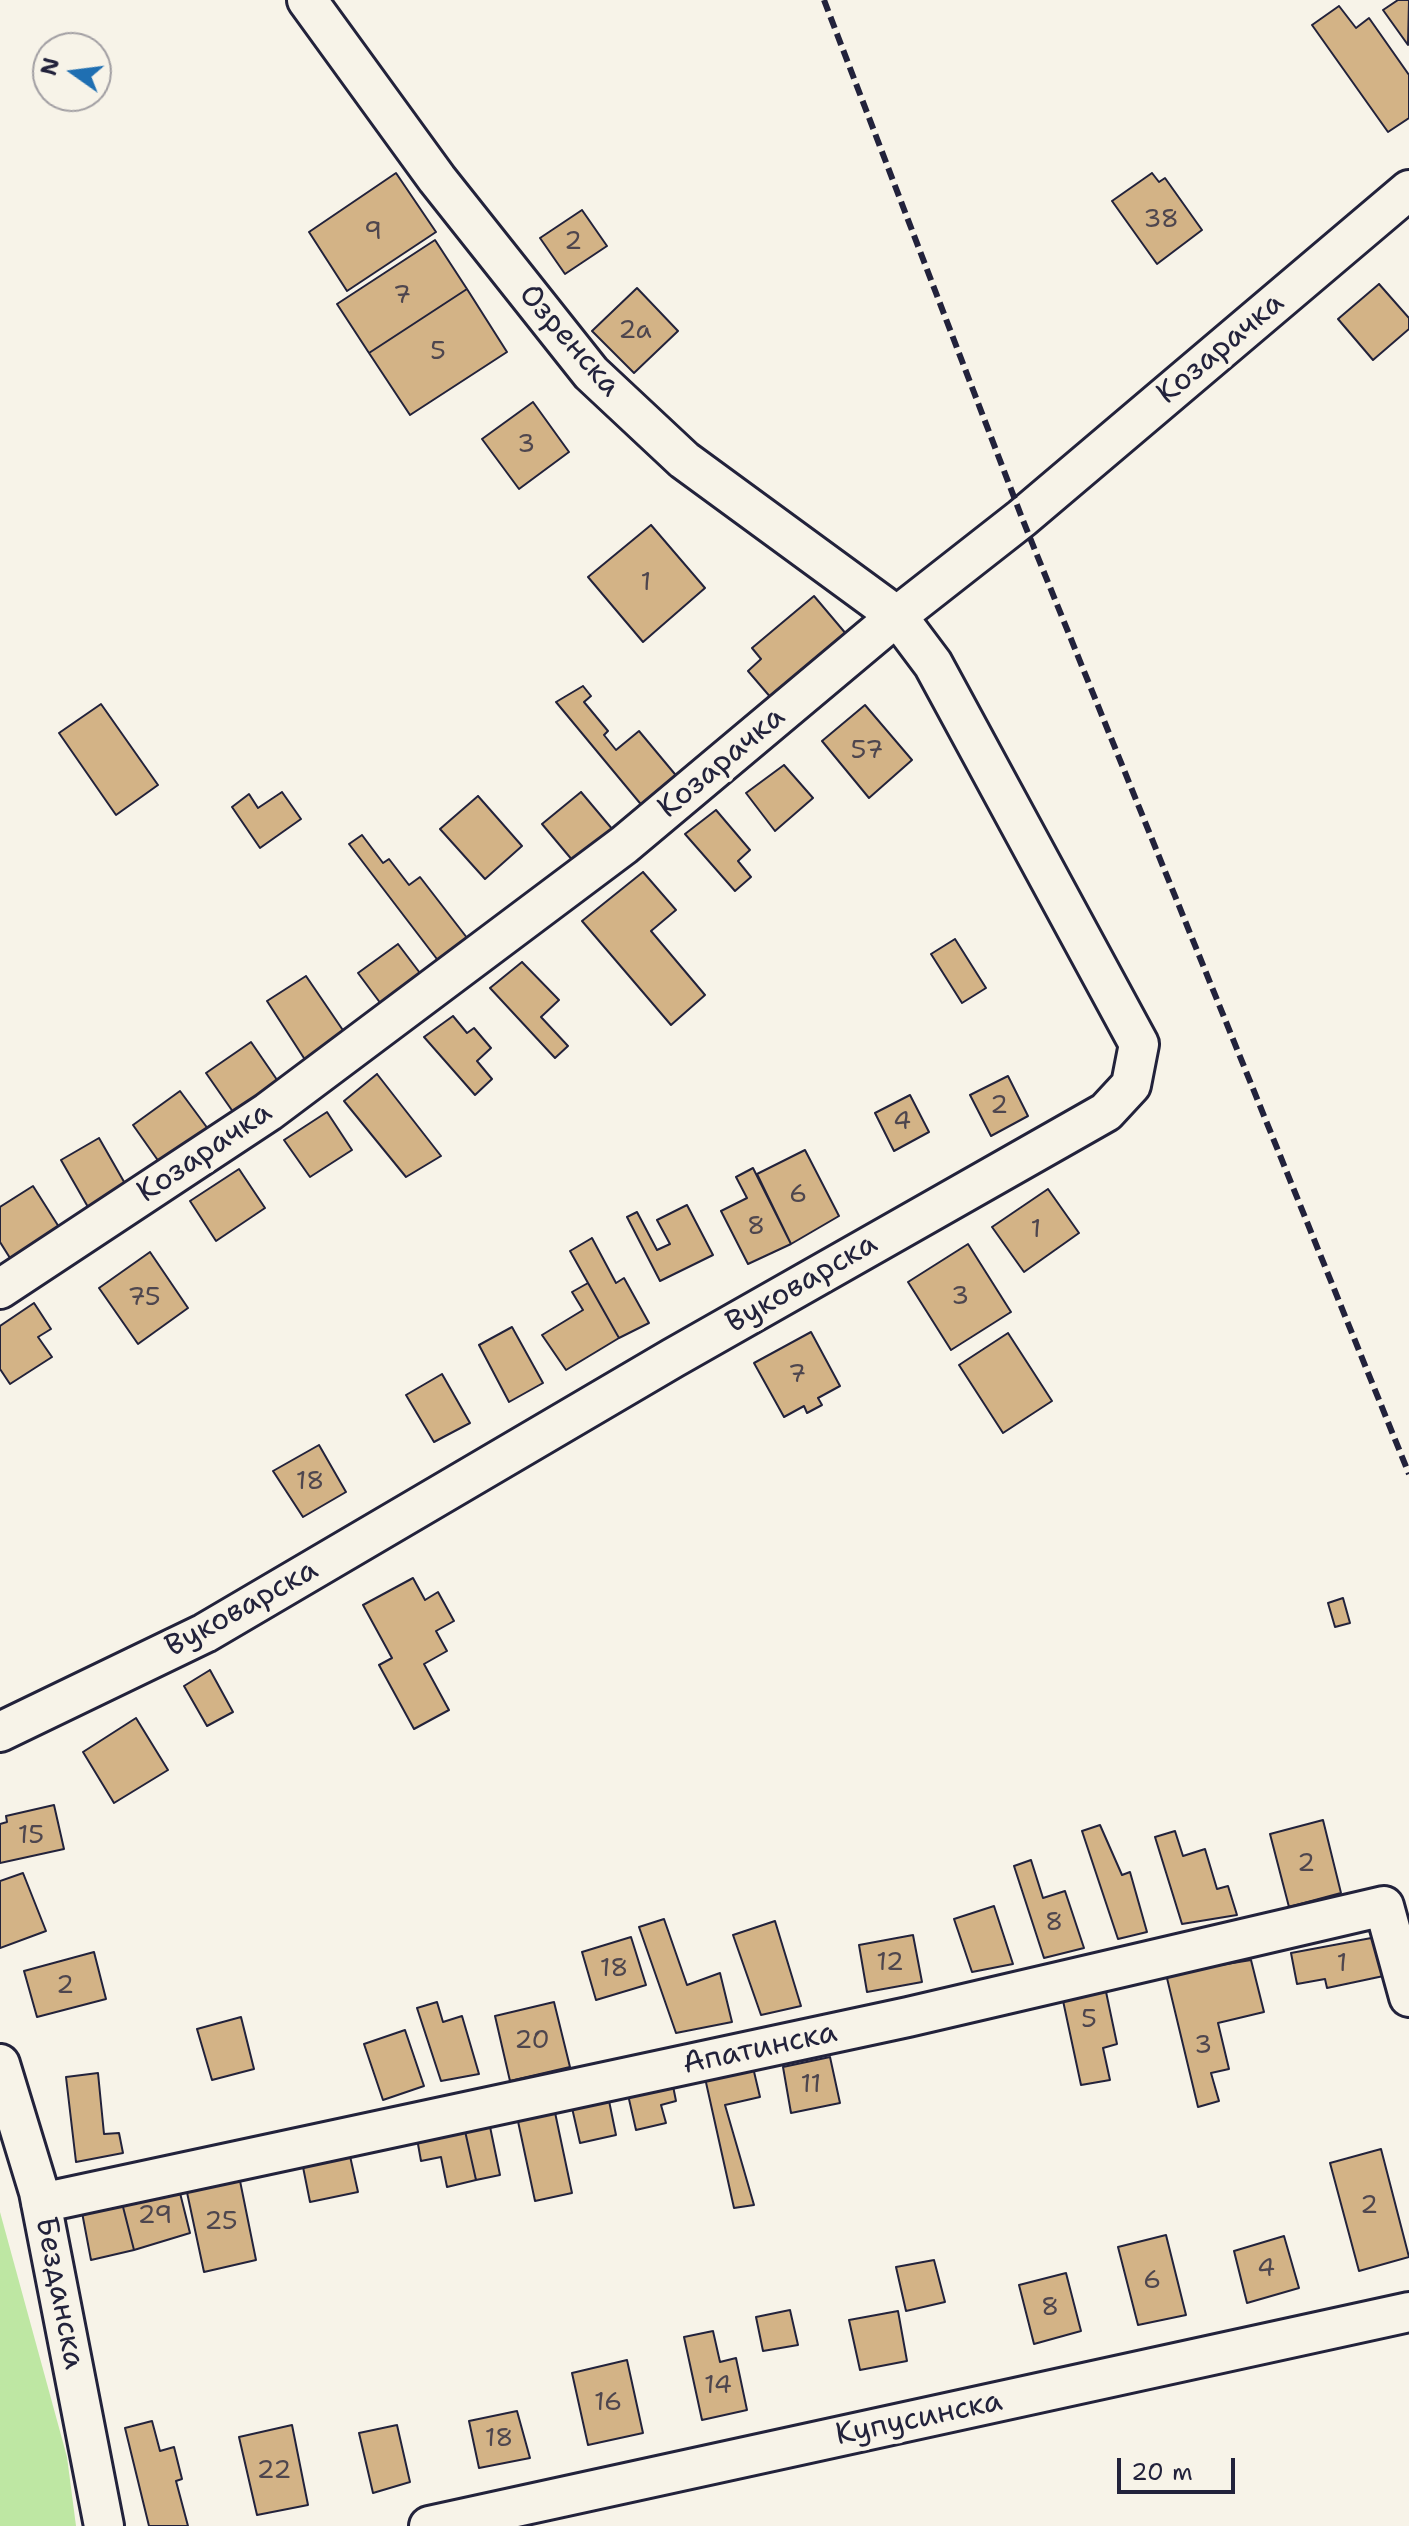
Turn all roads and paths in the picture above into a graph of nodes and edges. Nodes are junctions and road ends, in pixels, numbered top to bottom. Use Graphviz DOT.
graph roads {
  1 [pos="307,0"];
  2 [pos="1409,190"];
  3 [pos="897,616"];
  4 [pos="0,1289"];
  5 [pos="0,1732"];
  6 [pos="1409,1997"];
  7 [pos="0,2064"];
  8 [pos="41,2203"];
  9 [pos="1409,2312"];
  10 [pos="104,2526"];
  11 [pos="429,2526"];
  1 -- 3 [label="street, Озренска"];
  2 -- 3 [label="street, Козарачка"];
  3 -- 4 [label="street, Козарачка"];
  3 -- 5 [label="street, Вуковарска"];
  6 -- 8 [label="street, Апатинска"];
  7 -- 8 [label="street, Безданска"];
  8 -- 10 [label="street, Безданска"];
  9 -- 11 [label="street, Купусинска"];
}
